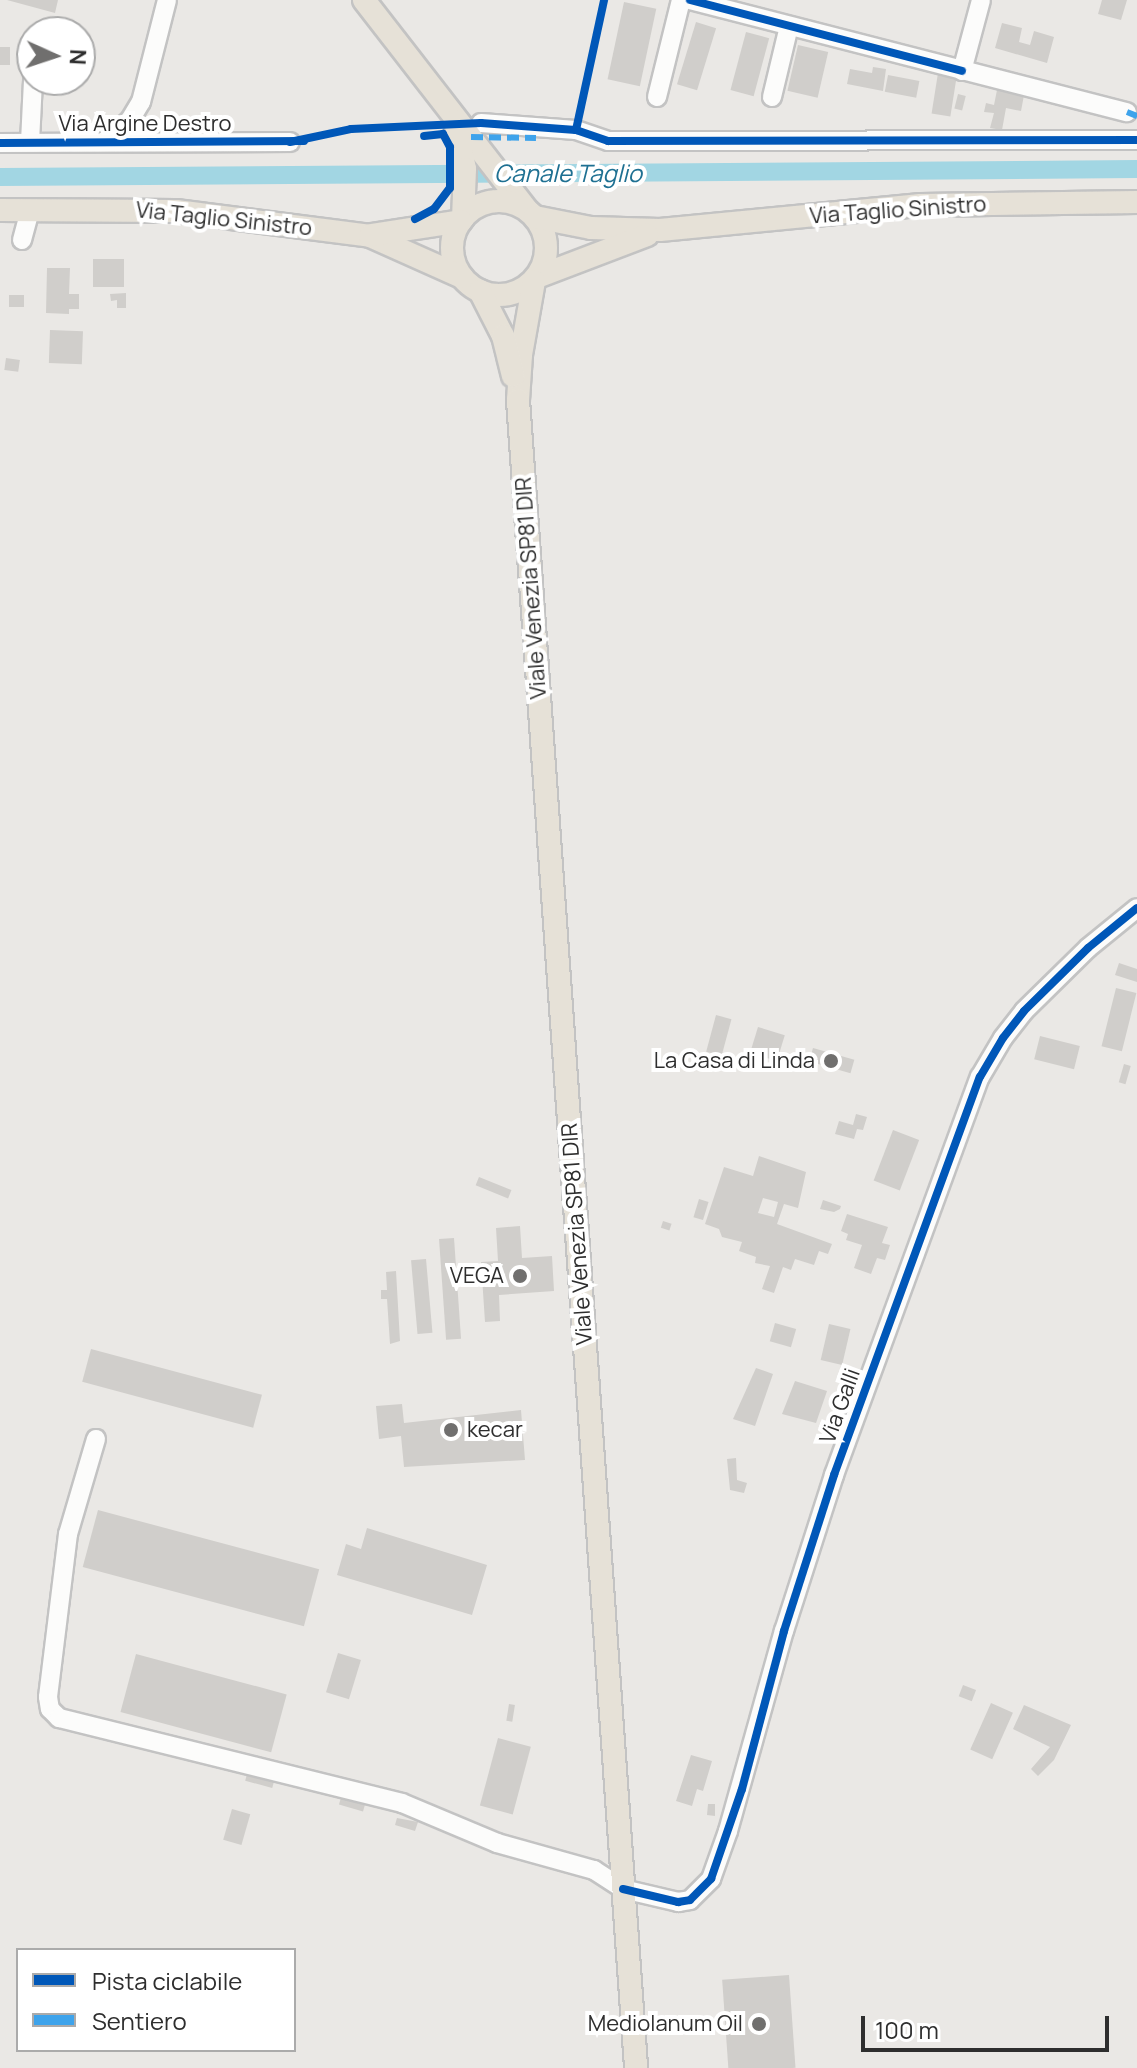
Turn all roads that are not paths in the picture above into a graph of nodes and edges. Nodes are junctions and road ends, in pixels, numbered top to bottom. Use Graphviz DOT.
graph roads {
  1 [pos="167,0"];
  2 [pos="364,0"];
  3 [pos="681,0"];
  4 [pos="690,0"];
  5 [pos="981,0"];
  6 [pos="789,26"];
  7 [pos="962,71"];
  8 [pos="32,96"];
  9 [pos="657,97"];
  10 [pos="772,97"];
  11 [pos="1127,112"];
  12 [pos="481,123"];
  13 [pos="1137,140"];
  14 [pos="105,141"];
  15 [pos="30,142"];
  16 [pos="290,142"];
  17 [pos="0,143"];
  18 [pos="471,148"];
  19 [pos="1137,202"];
  20 [pos="0,210"];
  21 [pos="30,210"];
  22 [pos="462,213"];
  23 [pos="531,213"];
  24 [pos="660,230"];
  25 [pos="370,236"];
  26 [pos="22,240"];
  27 [pos="462,277"];
  28 [pos="535,279"];
  29 [pos="480,291"];
  30 [pos="518,400"];
  31 [pos="1137,908"];
  32 [pos="96,1439"];
  33 [pos="623,1889"];
  34 [pos="636,2068"];
  1 -- 14 [label="street"];
  2 -- 18 [label="main road"];
  3 -- 9 [label="street"];
  4 -- 6 [label="street"];
  5 -- 7 [label="street"];
  6 -- 7 [label="street"];
  6 -- 10 [label="street"];
  7 -- 11 [label="street"];
  8 -- 15 [label="street"];
  12 -- 13 [label="street"];
  14 -- 15 [label="street, Via Argine Destro"];
  14 -- 16 [label="street, Via Argine Destro"];
  15 -- 17 [label="street, Via Argine Destro"];
  18 -- 22 [label="main road"];
  18 -- 23 [label="main road"];
  19 -- 24 [label="main road, Via Taglio Sinistro"];
  20 -- 21 [label="main road, Via Taglio Sinistro"];
  21 -- 25 [label="main road, Via Taglio Sinistro"];
  21 -- 26 [label="street"];
  22 -- 23 [label="main road"];
  22 -- 25 [label="main road, Via Taglio Sinistro"];
  22 -- 27 [label="main road"];
  23 -- 24 [label="main road, Via Taglio Sinistro"];
  23 -- 28 [label="main road"];
  24 -- 28 [label="main road, Via Taglio Sinistro"];
  25 -- 27 [label="main road, Via Taglio Sinistro"];
  27 -- 29 [label="main road"];
  28 -- 29 [label="main road"];
  28 -- 30 [label="main road"];
  29 -- 30 [label="main road"];
  30 -- 33 [label="main road, Viale Venezia SP81 DIR"];
  31 -- 33 [label="street, Via Galli"];
  32 -- 33 [label="street, Via Galli"];
  33 -- 34 [label="main road, Viale Venezia SP81 DIR"];
}
